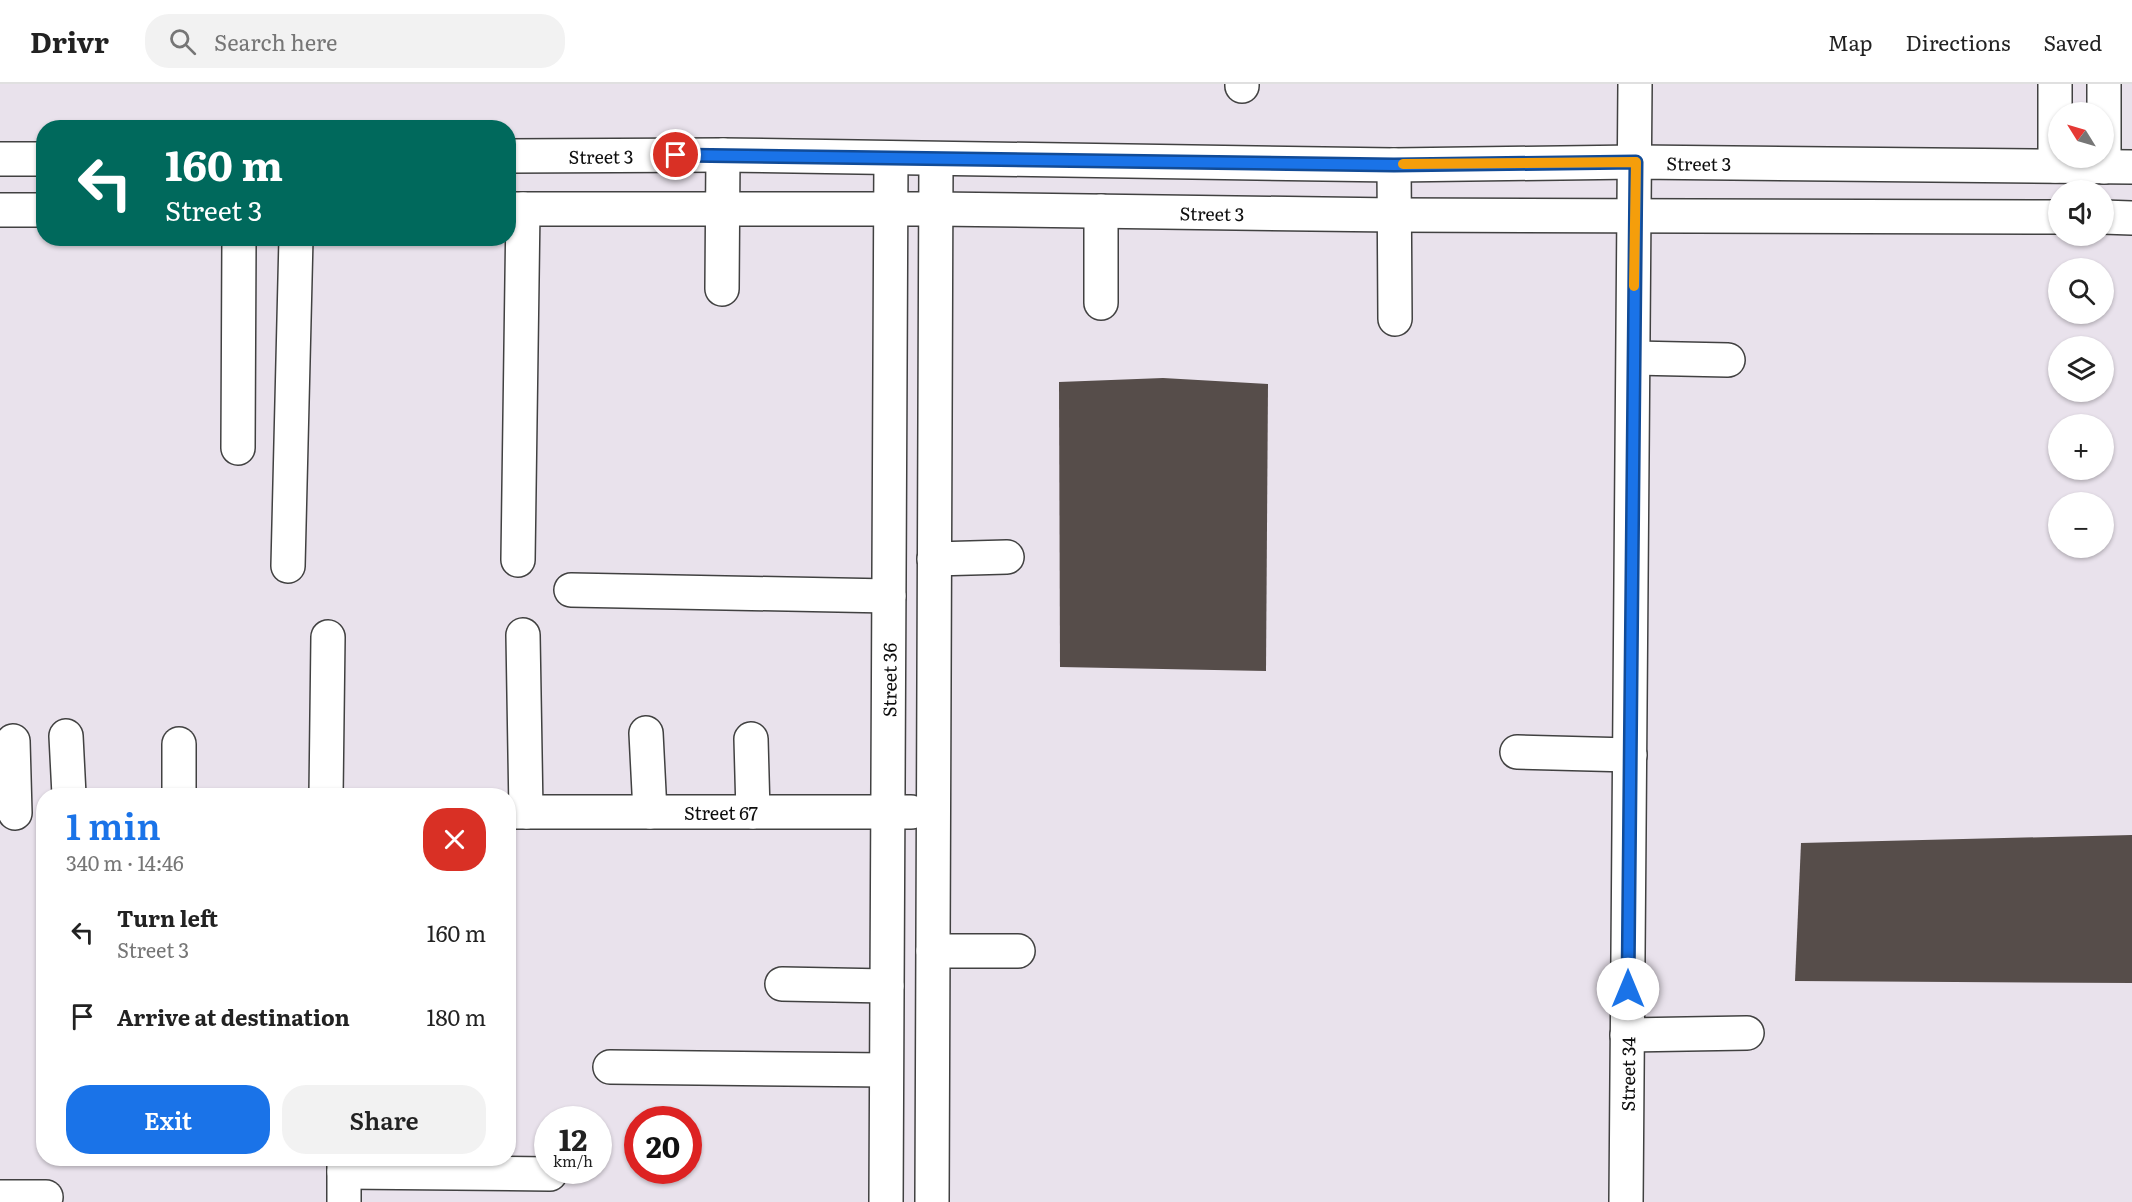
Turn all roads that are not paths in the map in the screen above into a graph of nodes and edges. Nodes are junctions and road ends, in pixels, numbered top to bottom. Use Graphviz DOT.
graph roads {
  1 [pos="1635,84"];
  2 [pos="2055,84"];
  3 [pos="2104,84"];
  4 [pos="2055,102"];
  5 [pos="723,155"];
  6 [pos="516,156"];
  7 [pos="891,158"];
  8 [pos="0,159"];
  9 [pos="36,159"];
  10 [pos="936,159"];
  11 [pos="1636,162"];
  12 [pos="1394,165"];
  13 [pos="2048,166"];
  14 [pos="2118,167"];
  15 [pos="516,209"];
  16 [pos="723,209"];
  17 [pos="891,209"];
  18 [pos="936,209"];
  19 [pos="0,210"];
  20 [pos="36,210"];
  21 [pos="1101,211"];
  22 [pos="1394,215"];
  23 [pos="1635,215"];
  24 [pos="2048,217"];
  25 [pos="2114,217"];
  26 [pos="2132,218"];
  27 [pos="239,246"];
  28 [pos="296,246"];
  29 [pos="723,289"];
  30 [pos="1101,303"];
  31 [pos="1395,319"];
  32 [pos="1634,358"];
  33 [pos="1728,360"];
  34 [pos="238,447"];
  35 [pos="1007,557"];
  36 [pos="934,559"];
  37 [pos="518,560"];
  38 [pos="288,566"];
  39 [pos="571,590"];
  40 [pos="889,596"];
  41 [pos="523,635"];
  42 [pos="328,638"];
  43 [pos="646,733"];
  44 [pos="66,736"];
  45 [pos="751,740"];
  46 [pos="13,741"];
  47 [pos="179,744"];
  48 [pos="1517,752"];
  49 [pos="1630,755"];
  50 [pos="69,788"];
  51 [pos="179,788"];
  52 [pos="326,788"];
  53 [pos="517,812"];
  54 [pos="650,812"];
  55 [pos="753,812"];
  56 [pos="888,812"];
  57 [pos="934,812"];
  58 [pos="20,813"];
  59 [pos="933,951"];
  60 [pos="1018,951"];
  61 [pos="782,984"];
  62 [pos="887,986"];
  63 [pos="1747,1033"];
  64 [pos="1627,1035"];
  65 [pos="610,1067"];
  66 [pos="886,1070"];
  67 [pos="534,1174"];
  68 [pos="344,1177"];
  69 [pos="0,1197"];
  70 [pos="46,1197"];
  71 [pos="886,1202"];
  72 [pos="932,1202"];
  73 [pos="1626,1202"];
  1 -- 11 [label="street, Street 34"];
  2 -- 4 [label="street"];
  3 -- 14 [label="street"];
  5 -- 6 [label="street, Street 3"];
  5 -- 7 [label="street, Street 3"];
  5 -- 16 [label="street"];
  7 -- 10 [label="street, Street 3"];
  7 -- 17 [label="street, Street 36"];
  8 -- 9 [label="street"];
  10 -- 12 [label="street, Street 3"];
  10 -- 18 [label="street"];
  11 -- 12 [label="street, Street 3"];
  11 -- 13 [label="street, Street 3"];
  11 -- 23 [label="street, Street 34"];
  12 -- 22 [label="street"];
  15 -- 16 [label="street, Street 3"];
  15 -- 37 [label="street"];
  16 -- 17 [label="street, Street 3"];
  16 -- 29 [label="street"];
  17 -- 18 [label="street, Street 3"];
  17 -- 40 [label="street, Street 36"];
  18 -- 21 [label="street, Street 3"];
  18 -- 36 [label="street"];
  19 -- 20 [label="street"];
  21 -- 22 [label="street, Street 3"];
  21 -- 30 [label="street"];
  22 -- 23 [label="street, Street 3"];
  22 -- 31 [label="street"];
  23 -- 24 [label="street, Street 3"];
  23 -- 32 [label="street, Street 34"];
  25 -- 26 [label="street"];
  27 -- 34 [label="street"];
  28 -- 38 [label="street"];
  32 -- 33 [label="street"];
  32 -- 49 [label="street, Street 34"];
  35 -- 36 [label="street"];
  36 -- 57 [label="street"];
  39 -- 40 [label="street"];
  40 -- 56 [label="street, Street 36"];
  41 -- 53 [label="street"];
  42 -- 52 [label="street"];
  43 -- 54 [label="street"];
  44 -- 50 [label="street"];
  45 -- 55 [label="street"];
  46 -- 58 [label="street"];
  47 -- 51 [label="street"];
  48 -- 49 [label="street"];
  49 -- 64 [label="street, Street 34"];
  53 -- 54 [label="street, Street 67"];
  54 -- 55 [label="street, Street 67"];
  55 -- 56 [label="street, Street 67"];
  56 -- 57 [label="street, Street 67"];
  56 -- 62 [label="street, Street 36"];
  57 -- 59 [label="street"];
  59 -- 60 [label="street"];
  59 -- 72 [label="street"];
  61 -- 62 [label="street"];
  62 -- 66 [label="street, Street 36"];
  63 -- 64 [label="street"];
  64 -- 73 [label="street, Street 34"];
  65 -- 66 [label="street"];
  66 -- 71 [label="street, Street 36"];
  67 -- 68 [label="street"];
  69 -- 70 [label="street"];
}
